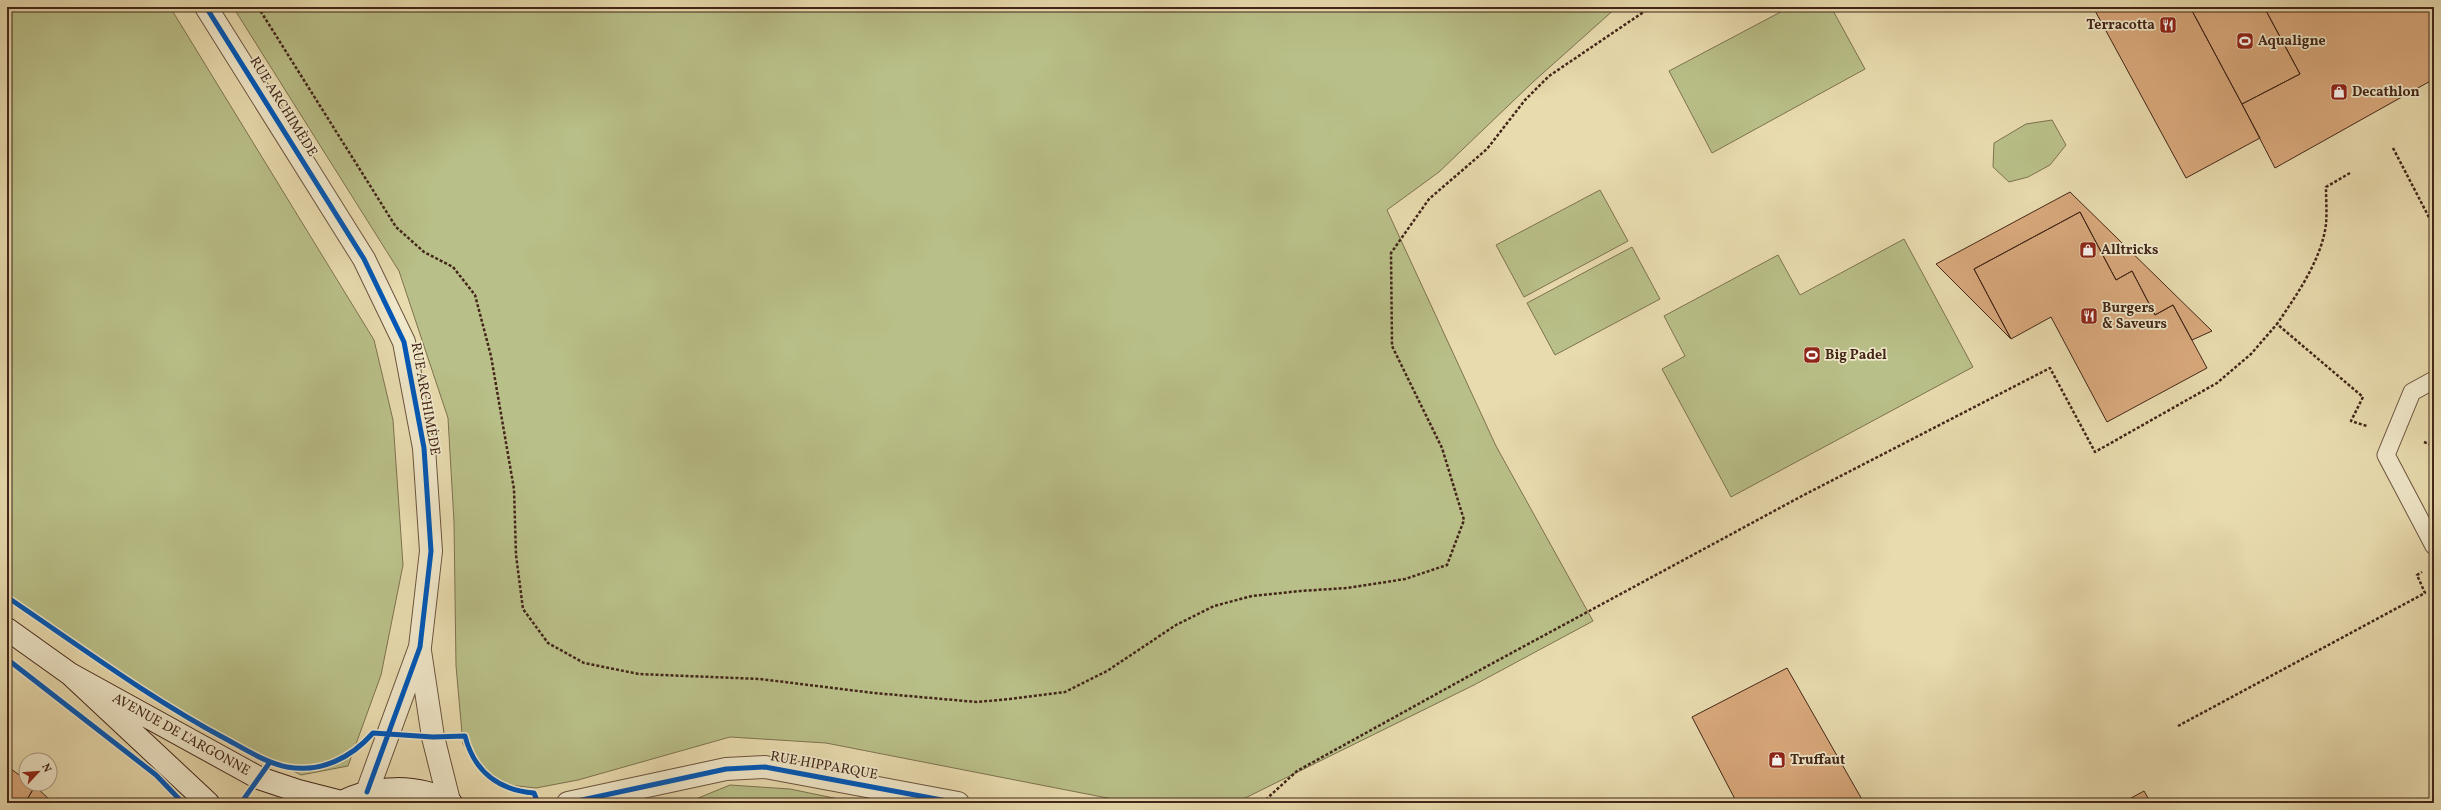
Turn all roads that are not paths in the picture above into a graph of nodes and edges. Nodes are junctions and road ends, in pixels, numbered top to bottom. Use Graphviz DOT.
graph roads {
  1 [pos="206,7"];
  2 [pos="2434,380"];
  3 [pos="2434,546"];
  4 [pos="7,629"];
  5 [pos="420,647"];
  6 [pos="70,674"];
  7 [pos="682,778"];
  8 [pos="367,792"];
  9 [pos="341,802"];
  10 [pos="450,802"];
  11 [pos="208,803"];
  12 [pos="568,803"];
  13 [pos="644,803"];
  14 [pos="958,803"];
  1 -- 5 [label="street, RUE ARCHIMÈDE"];
  2 -- 3 [label="lane"];
  4 -- 6 [label="street, AVENUE DE L'ARGONNE"];
  5 -- 8 [label="street, RUE ARCHIMÈDE"];
  5 -- 10 [label="street, RUE ARCHIMÈDE"];
  6 -- 9 [label="street, AVENUE DE L'ARGONNE"];
  6 -- 11 [label="street, AVENUE DE L'ARGONNE"];
  7 -- 12 [label="street, RUE HIPPARQUE"];
  7 -- 13 [label="street, RUE HIPPARQUE"];
  7 -- 14 [label="street, RUE HIPPARQUE"];
  8 -- 9 [label="street"];
  8 -- 10 [label="street"];
}
